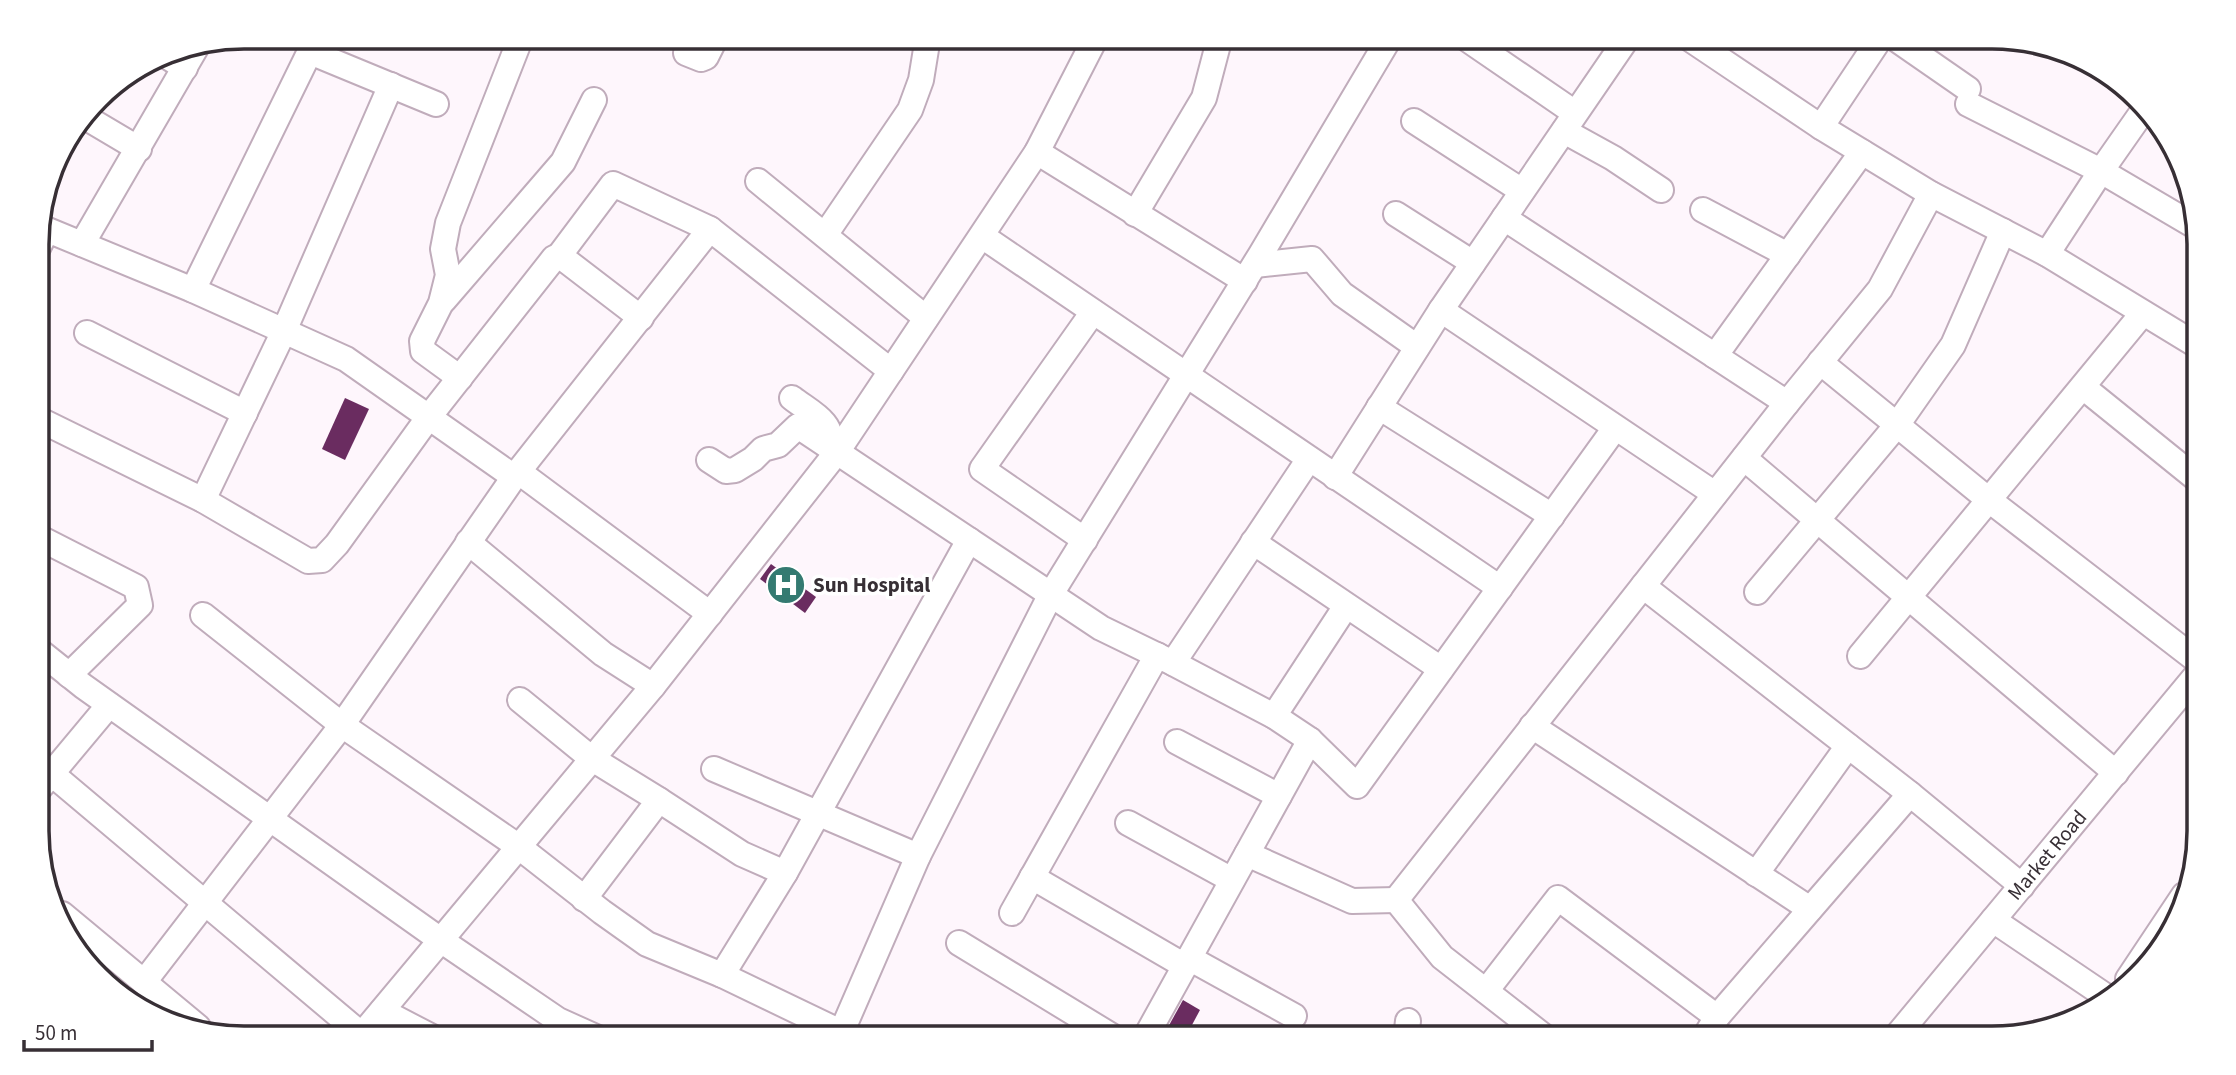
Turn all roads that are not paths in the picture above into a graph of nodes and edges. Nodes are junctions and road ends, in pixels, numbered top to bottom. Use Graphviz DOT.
graph roads {
  1 [pos="311,49"];
  2 [pos="323,49"];
  3 [pos="514,49"];
  4 [pos="710,49"];
  5 [pos="926,49"];
  6 [pos="1090,49"];
  7 [pos="1217,49"];
  8 [pos="1383,49"];
  9 [pos="1478,49"];
  10 [pos="1620,49"];
  11 [pos="1705,49"];
  12 [pos="1873,49"];
  13 [pos="1908,49"];
  14 [pos="685,53"];
  15 [pos="191,57"];
  16 [pos="176,62"];
  17 [pos="185,68"];
  18 [pos="391,85"];
  19 [pos="594,100"];
  20 [pos="436,104"];
  21 [pos="2139,116"];
  22 [pos="92,121"];
  23 [pos="1414,121"];
  24 [pos="1569,122"];
  25 [pos="1821,127"];
  26 [pos="139,149"];
  27 [pos="1037,152"];
  28 [pos="1862,152"];
  29 [pos="2101,170"];
  30 [pos="758,181"];
  31 [pos="1522,191"];
  32 [pos="1661,191"];
  33 [pos="1931,194"];
  34 [pos="1703,210"];
  35 [pos="1135,214"];
  36 [pos="1396,214"];
  37 [pos="1504,218"];
  38 [pos="2185,222"];
  39 [pos="710,229"];
  40 [pos="2003,232"];
  41 [pos="825,235"];
  42 [pos="982,236"];
  43 [pos="49,237"];
  44 [pos="82,244"];
  45 [pos="2046,254"];
  46 [pos="1788,255"];
  47 [pos="559,256"];
  48 [pos="1473,263"];
  49 [pos="1250,273"];
  50 [pos="194,290"];
  51 [pos="441,303"];
  52 [pos="1441,310"];
  53 [pos="1093,312"];
  54 [pos="2144,313"];
  55 [pos="641,318"];
  56 [pos="926,318"];
  57 [pos="284,331"];
  58 [pos="87,333"];
  59 [pos="2187,339"];
  60 [pos="1417,347"];
  61 [pos="1715,356"];
  62 [pos="1821,362"];
  63 [pos="891,371"];
  64 [pos="1187,376"];
  65 [pos="460,378"];
  66 [pos="2082,387"];
  67 [pos="792,398"];
  68 [pos="1787,403"];
  69 [pos="1379,407"];
  70 [pos="245,413"];
  71 [pos="428,418"];
  72 [pos="49,424"];
  73 [pos="1897,425"];
  74 [pos="1615,428"];
  75 [pos="832,449"];
  76 [pos="1744,458"];
  77 [pos="1309,459"];
  78 [pos="709,460"];
  79 [pos="2187,471"];
  80 [pos="516,474"];
  81 [pos="1335,477"];
  82 [pos="1715,494"];
  83 [pos="203,500"];
  84 [pos="1989,500"];
  85 [pos="1552,516"];
  86 [pos="1818,521"];
  87 [pos="969,540"];
  88 [pos="1085,540"];
  89 [pos="468,542"];
  90 [pos="1254,542"];
  91 [pos="49,543"];
  92 [pos="1643,586"];
  93 [pos="1500,588"];
  94 [pos="1757,592"];
  95 [pos="1051,594"];
  96 [pos="1908,598"];
  97 [pos="1346,606"];
  98 [pos="710,614"];
  99 [pos="203,615"];
  100 [pos="2187,653"];
  101 [pos="1860,656"];
  102 [pos="49,659"];
  103 [pos="1165,659"];
  104 [pos="1441,669"];
  105 [pos="69,675"];
  106 [pos="653,685"];
  107 [pos="2187,687"];
  108 [pos="520,700"];
  109 [pos="109,705"];
  110 [pos="1274,716"];
  111 [pos="342,725"];
  112 [pos="1532,726"];
  113 [pos="1310,740"];
  114 [pos="1177,742"];
  115 [pos="1848,746"];
  116 [pos="591,758"];
  117 [pos="713,769"];
  118 [pos="2116,773"];
  119 [pos="49,777"];
  120 [pos="49,785"];
  121 [pos="1910,794"];
  122 [pos="1279,796"];
  123 [pos="659,800"];
  124 [pos="816,814"];
  125 [pos="268,819"];
  126 [pos="1128,823"];
  127 [pos="519,847"];
  128 [pos="1247,854"];
  129 [pos="918,856"];
  130 [pos="785,873"];
  131 [pos="1756,874"];
  132 [pos="1032,877"];
  133 [pos="1232,880"];
  134 [pos="2022,886"];
  135 [pos="584,899"];
  136 [pos="1396,900"];
  137 [pos="205,902"];
  138 [pos="1810,909"];
  139 [pos="1012,913"];
  140 [pos="1993,920"];
  141 [pos="73,924"];
  142 [pos="442,942"];
  143 [pos="959,943"];
  144 [pos="1187,962"];
  145 [pos="722,975"];
  146 [pos="144,982"];
  147 [pos="1486,991"];
  148 [pos="2101,993"];
  149 [pos="382,1012"];
  150 [pos="185,1016"];
  151 [pos="1294,1016"];
  152 [pos="1717,1017"];
  153 [pos="347,1026"];
  154 [pos="370,1026"];
  155 [pos="409,1026"];
  156 [pos="550,1026"];
  157 [pos="825,1026"];
  158 [pos="849,1026"];
  159 [pos="1095,1026"];
  160 [pos="1152,1026"];
  161 [pos="1531,1026"];
  162 [pos="1711,1026"];
  163 [pos="1910,1026"];
  1 -- 50 [label="street"];
  2 -- 18 [label="street"];
  3 -- 51 [label="street"];
  4 -- 14 [label="street"];
  5 -- 41 [label="street"];
  6 -- 27 [label="street"];
  7 -- 35 [label="street"];
  8 -- 49 [label="street"];
  9 -- 24 [label="street"];
  10 -- 24 [label="street"];
  11 -- 25 [label="street"];
  12 -- 25 [label="street"];
  13 -- 29 [label="street"];
  15 -- 17 [label="street"];
  16 -- 17 [label="street"];
  17 -- 26 [label="street"];
  18 -- 20 [label="street"];
  18 -- 57 [label="street"];
  19 -- 51 [label="street"];
  21 -- 29 [label="street"];
  22 -- 26 [label="street"];
  23 -- 31 [label="street"];
  24 -- 31 [label="street"];
  24 -- 32 [label="street"];
  25 -- 28 [label="street"];
  26 -- 44 [label="street"];
  27 -- 35 [label="street"];
  27 -- 42 [label="street"];
  28 -- 33 [label="street"];
  28 -- 46 [label="street"];
  29 -- 38 [label="street"];
  29 -- 45 [label="street"];
  30 -- 41 [label="street"];
  31 -- 37 [label="street"];
  33 -- 40 [label="street"];
  33 -- 62 [label="street"];
  34 -- 46 [label="street"];
  35 -- 49 [label="street"];
  36 -- 48 [label="street"];
  37 -- 48 [label="street"];
  37 -- 61 [label="street"];
  39 -- 47 [label="street"];
  39 -- 55 [label="street"];
  39 -- 63 [label="street"];
  40 -- 45 [label="street"];
  40 -- 73 [label="street"];
  41 -- 56 [label="street"];
  42 -- 53 [label="street"];
  42 -- 56 [label="street"];
  43 -- 44 [label="street"];
  44 -- 50 [label="street"];
  45 -- 54 [label="street"];
  46 -- 61 [label="street"];
  47 -- 55 [label="street"];
  47 -- 65 [label="street"];
  48 -- 52 [label="street"];
  49 -- 60 [label="street"];
  49 -- 64 [label="street"];
  50 -- 57 [label="street"];
  51 -- 65 [label="street"];
  52 -- 60 [label="street"];
  52 -- 74 [label="street"];
  53 -- 64 [label="street"];
  53 -- 88 [label="street"];
  54 -- 59 [label="street"];
  54 -- 66 [label="street"];
  55 -- 80 [label="street"];
  56 -- 63 [label="street"];
  57 -- 70 [label="street"];
  57 -- 71 [label="street"];
  58 -- 70 [label="street"];
  60 -- 69 [label="street"];
  61 -- 68 [label="street"];
  62 -- 68 [label="street"];
  62 -- 73 [label="street"];
  63 -- 75 [label="street"];
  64 -- 77 [label="street"];
  64 -- 88 [label="street"];
  65 -- 71 [label="street"];
  66 -- 79 [label="street"];
  66 -- 84 [label="street"];
  67 -- 75 [label="street"];
  68 -- 76 [label="street"];
  69 -- 81 [label="street"];
  69 -- 85 [label="street"];
  70 -- 83 [label="street"];
  71 -- 80 [label="street"];
  71 -- 83 [label="street"];
  72 -- 83 [label="street"];
  73 -- 84 [label="street"];
  73 -- 86 [label="street"];
  74 -- 82 [label="street"];
  74 -- 85 [label="street"];
  75 -- 78 [label="street"];
  75 -- 87 [label="street"];
  75 -- 98 [label="street"];
  76 -- 82 [label="street"];
  76 -- 86 [label="street"];
  77 -- 81 [label="street"];
  77 -- 90 [label="street"];
  80 -- 89 [label="street"];
  80 -- 98 [label="street"];
  81 -- 93 [label="street"];
  82 -- 92 [label="street"];
  84 -- 96 [label="street"];
  84 -- 100 [label="street"];
  85 -- 93 [label="street"];
  86 -- 94 [label="street"];
  86 -- 96 [label="street"];
  87 -- 95 [label="street"];
  87 -- 124 [label="street"];
  88 -- 95 [label="street"];
  89 -- 106 [label="street"];
  89 -- 111 [label="street"];
  90 -- 97 [label="street"];
  90 -- 103 [label="street"];
  91 -- 105 [label="street"];
  92 -- 112 [label="street"];
  92 -- 115 [label="street"];
  93 -- 104 [label="street"];
  95 -- 103 [label="street"];
  95 -- 129 [label="street"];
  96 -- 101 [label="street"];
  96 -- 118 [label="street"];
  97 -- 104 [label="street"];
  97 -- 110 [label="street"];
  98 -- 106 [label="street"];
  99 -- 111 [label="street"];
  102 -- 105 [label="street"];
  103 -- 110 [label="street"];
  103 -- 132 [label="street"];
  104 -- 113 [label="street"];
  105 -- 109 [label="street"];
  106 -- 116 [label="street"];
  107 -- 118 [label="street, Market Road"];
  108 -- 116 [label="street"];
  109 -- 119 [label="street"];
  109 -- 125 [label="street"];
  110 -- 113 [label="street"];
  111 -- 125 [label="street"];
  111 -- 127 [label="street"];
  112 -- 131 [label="street"];
  112 -- 136 [label="street"];
  113 -- 122 [label="street"];
  114 -- 122 [label="street"];
  115 -- 121 [label="street"];
  115 -- 131 [label="street"];
  116 -- 123 [label="street"];
  116 -- 127 [label="street"];
  117 -- 124 [label="street"];
  118 -- 134 [label="street, Market Road"];
  120 -- 137 [label="street"];
  121 -- 134 [label="street"];
  121 -- 138 [label="street"];
  122 -- 128 [label="street"];
  123 -- 130 [label="street"];
  123 -- 135 [label="street"];
  124 -- 129 [label="street"];
  124 -- 130 [label="street"];
  125 -- 137 [label="street"];
  125 -- 142 [label="street"];
  126 -- 133 [label="street"];
  127 -- 135 [label="street"];
  127 -- 142 [label="street"];
  128 -- 133 [label="street"];
  128 -- 136 [label="street"];
  129 -- 158 [label="street"];
  130 -- 145 [label="street"];
  131 -- 138 [label="street"];
  132 -- 139 [label="street"];
  132 -- 144 [label="street"];
  133 -- 144 [label="street"];
  134 -- 140 [label="street, Market Road"];
  135 -- 145 [label="street"];
  136 -- 147 [label="street"];
  137 -- 146 [label="street"];
  137 -- 153 [label="street"];
  138 -- 152 [label="street"];
  140 -- 148 [label="street"];
  140 -- 163 [label="street, Market Road"];
  141 -- 146 [label="street"];
  142 -- 149 [label="street"];
  142 -- 156 [label="street"];
  143 -- 159 [label="street"];
  144 -- 151 [label="street"];
  144 -- 160 [label="street"];
  145 -- 157 [label="street"];
  146 -- 150 [label="street"];
  147 -- 152 [label="street"];
  147 -- 161 [label="street"];
  149 -- 154 [label="street"];
  149 -- 155 [label="street"];
  152 -- 162 [label="street"];
}
